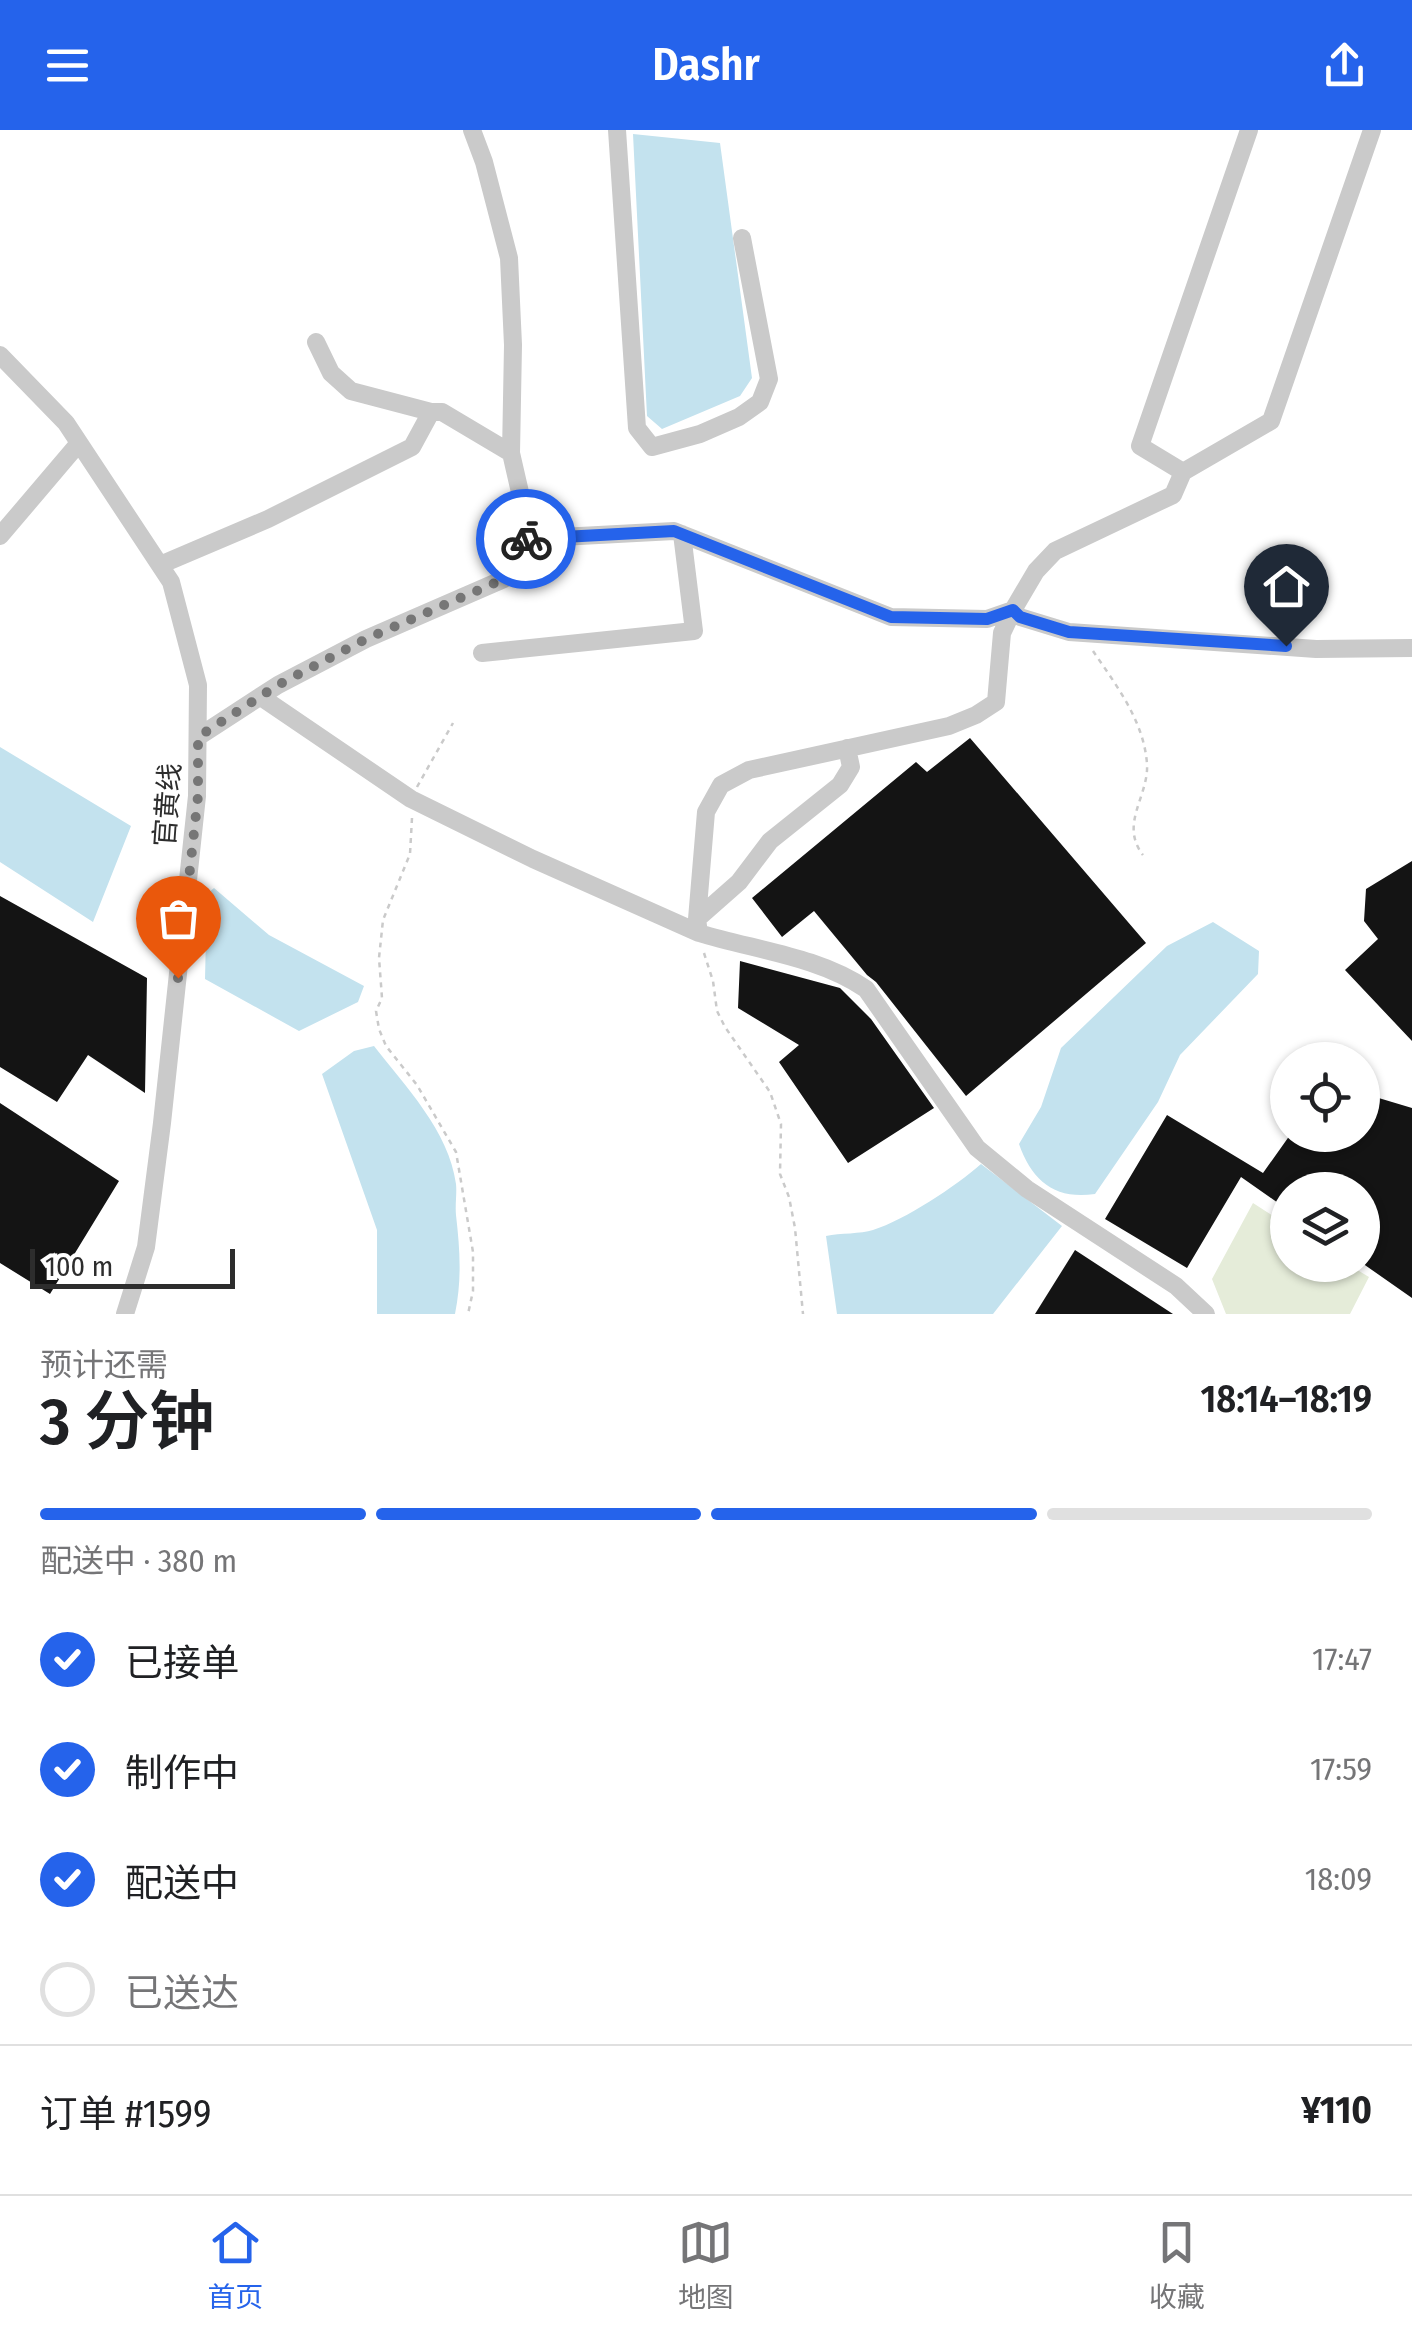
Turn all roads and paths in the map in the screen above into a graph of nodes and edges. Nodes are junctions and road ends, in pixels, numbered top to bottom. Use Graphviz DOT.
graph roads {
  1 [pos="472,130"];
  2 [pos="617,130"];
  3 [pos="1249,130"];
  4 [pos="1372,130"];
  5 [pos="742,238"];
  6 [pos="316,342"];
  7 [pos="0,355"];
  8 [pos="431,412"];
  9 [pos="79,443"];
  10 [pos="511,453"];
  11 [pos="1184,472"];
  12 [pos="682,534"];
  13 [pos="0,536"];
  14 [pos="523,539"];
  15 [pos="160,565"];
  16 [pos="1013,610"];
  17 [pos="1082,632"];
  18 [pos="1412,648"];
  19 [pos="482,653"];
  20 [pos="260,696"];
  21 [pos="453,723"];
  22 [pos="198,737"];
  23 [pos="848,748"];
  24 [pos="411,798"];
  25 [pos="1143,855"];
  26 [pos="698,926"];
  27 [pos="125,1314"];
  28 [pos="468,1314"];
  29 [pos="803,1314"];
  30 [pos="1206,1314"];
  1 -- 10 [label="street"];
  2 -- 5 [label="street"];
  3 -- 11 [label="street"];
  4 -- 11 [label="street"];
  6 -- 8 [label="street"];
  7 -- 9 [label="street, 官黄线"];
  8 -- 10 [label="street"];
  8 -- 15 [label="street"];
  9 -- 13 [label="street"];
  9 -- 15 [label="street, 官黄线"];
  10 -- 14 [label="street"];
  11 -- 16 [label="street"];
  12 -- 14 [label="street"];
  12 -- 16 [label="street"];
  12 -- 19 [label="street"];
  14 -- 20 [label="street"];
  15 -- 22 [label="street, 官黄线"];
  16 -- 17 [label="street"];
  16 -- 23 [label="street"];
  17 -- 18 [label="street"];
  17 -- 25 [label="path"];
  20 -- 22 [label="street"];
  20 -- 24 [label="street"];
  21 -- 24 [label="path"];
  22 -- 27 [label="street, 官黄线"];
  23 -- 26 [label="street"];
  23 -- 26 [label="street"];
  24 -- 26 [label="street"];
  24 -- 28 [label="path"];
  26 -- 29 [label="path"];
  26 -- 30 [label="street"];
}
